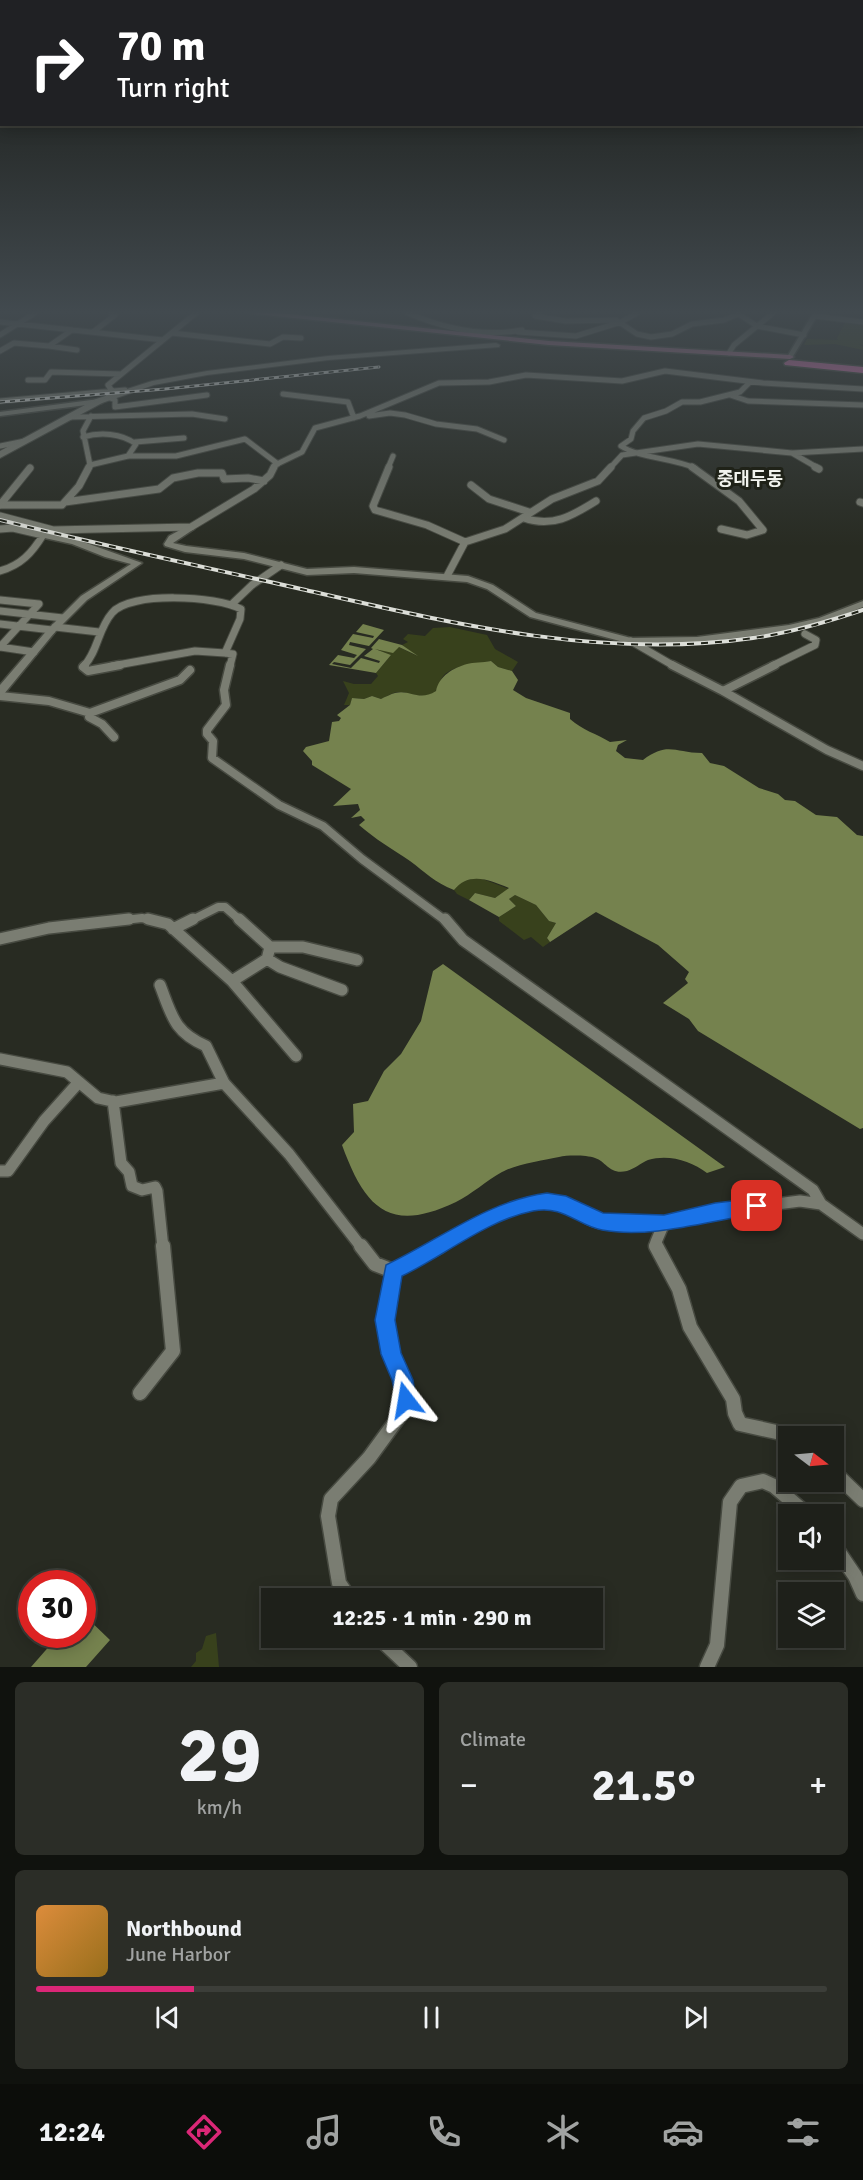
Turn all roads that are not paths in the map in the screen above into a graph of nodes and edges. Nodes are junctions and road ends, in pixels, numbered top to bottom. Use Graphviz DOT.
graph roads {
  1 [pos="109,391"];
  2 [pos="121,391"];
  3 [pos="420,391"];
  4 [pos="741,391"];
  5 [pos="110,394"];
  6 [pos="207,394"];
  7 [pos="283,394"];
  8 [pos="730,395"];
  9 [pos="99,400"];
  10 [pos="0,401"];
  11 [pos="73,404"];
  12 [pos="863,405"];
  13 [pos="88,407"];
  14 [pos="0,414"];
  15 [pos="91,416"];
  16 [pos="70,417"];
  17 [pos="357,417"];
  18 [pos="225,418"];
  19 [pos="83,437"];
  20 [pos="184,438"];
  21 [pos="504,440"];
  22 [pos="25,441"];
  23 [pos="135,442"];
  24 [pos="0,446"];
  25 [pos="863,449"];
  26 [pos="631,453"];
  27 [pos="792,453"];
  28 [pos="0,455"];
  29 [pos="128,456"];
  30 [pos="393,456"];
  31 [pos="278,464"];
  32 [pos="90,465"];
  33 [pos="30,468"];
  34 [pos="819,469"];
  35 [pos="264,481"];
  36 [pos="471,485"];
  37 [pos="596,501"];
  38 [pos="65,502"];
  39 [pos="0,505"];
  40 [pos="527,515"];
  41 [pos="0,516"];
  42 [pos="191,527"];
  43 [pos="0,529"];
  44 [pos="721,529"];
  45 [pos="43,535"];
  46 [pos="465,542"];
  47 [pos="281,565"];
  48 [pos="0,571"];
  49 [pos="447,576"];
  50 [pos="0,600"];
  51 [pos="232,604"];
  52 [pos="863,604"];
  53 [pos="0,611"];
  54 [pos="30,614"];
  55 [pos="63,618"];
  56 [pos="0,624"];
  57 [pos="20,626"];
  58 [pos="54,628"];
  59 [pos="99,632"];
  60 [pos="805,634"];
  61 [pos="631,641"];
  62 [pos="0,647"];
  63 [pos="34,652"];
  64 [pos="225,653"];
  65 [pos="190,670"];
  66 [pos="1,691"];
  67 [pos="723,692"];
  68 [pos="90,713"];
  69 [pos="114,737"];
  70 [pos="863,766"];
  71 [pos="173,929"];
  72 [pos="0,939"];
  73 [pos="270,947"];
  74 [pos="267,959"];
  75 [pos="357,960"];
  76 [pos="232,981"];
  77 [pos="160,985"];
  78 [pos="342,990"];
  79 [pos="296,1056"];
  80 [pos="0,1059"];
  81 [pos="79,1082"];
  82 [pos="224,1083"];
  83 [pos="114,1101"];
  84 [pos="0,1171"];
  85 [pos="821,1204"];
  86 [pos="664,1223"];
  87 [pos="863,1234"];
  88 [pos="393,1271"];
  89 [pos="140,1393"];
  90 [pos="778,1432"];
  91 [pos="844,1482"];
  92 [pos="863,1500"];
  93 [pos="795,1504"];
  94 [pos="844,1560"];
  95 [pos="343,1588"];
  96 [pos="863,1594"];
  97 [pos="390,1648"];
  98 [pos="410,1667"];
  99 [pos="707,1667"];
  1 -- 5 [label="street"];
  2 -- 5 [label="main road"];
  3 -- 17 [label="street"];
  4 -- 8 [label="street"];
  5 -- 6 [label="street"];
  5 -- 9 [label="main road"];
  5 -- 10 [label="street"];
  7 -- 17 [label="street"];
  8 -- 12 [label="street"];
  8 -- 26 [label="street"];
  9 -- 11 [label="street"];
  9 -- 13 [label="main road"];
  11 -- 13 [label="street"];
  11 -- 14 [label="street"];
  13 -- 16 [label="main road"];
  15 -- 16 [label="street"];
  15 -- 18 [label="street"];
  15 -- 19 [label="street"];
  16 -- 22 [label="main road"];
  17 -- 21 [label="street"];
  17 -- 31 [label="street"];
  19 -- 23 [label="street"];
  19 -- 32 [label="street"];
  20 -- 23 [label="street"];
  22 -- 24 [label="street"];
  22 -- 28 [label="main road"];
  23 -- 29 [label="street"];
  25 -- 27 [label="street"];
  26 -- 27 [label="street"];
  26 -- 40 [label="street"];
  26 -- 44 [label="street"];
  27 -- 34 [label="street"];
  29 -- 31 [label="street"];
  29 -- 32 [label="street"];
  30 -- 46 [label="street"];
  31 -- 35 [label="street"];
  32 -- 38 [label="street"];
  33 -- 39 [label="street"];
  35 -- 38 [label="street"];
  35 -- 42 [label="street"];
  36 -- 40 [label="street"];
  37 -- 40 [label="street"];
  38 -- 39 [label="street"];
  40 -- 46 [label="street"];
  41 -- 42 [label="street"];
  42 -- 47 [label="street"];
  43 -- 45 [label="street"];
  45 -- 48 [label="street"];
  45 -- 55 [label="street"];
  46 -- 49 [label="street"];
  47 -- 49 [label="street"];
  47 -- 51 [label="street"];
  49 -- 61 [label="street"];
  50 -- 54 [label="street"];
  51 -- 59 [label="street"];
  51 -- 64 [label="street"];
  52 -- 61 [label="street"];
  53 -- 54 [label="street"];
  54 -- 55 [label="street"];
  54 -- 57 [label="street"];
  55 -- 58 [label="street"];
  56 -- 57 [label="street"];
  57 -- 58 [label="street"];
  57 -- 62 [label="street"];
  58 -- 59 [label="street"];
  58 -- 63 [label="street"];
  59 -- 64 [label="street"];
  60 -- 67 [label="street"];
  61 -- 67 [label="street"];
  62 -- 63 [label="street"];
  63 -- 66 [label="street"];
  64 -- 85 [label="street"];
  65 -- 68 [label="street"];
  66 -- 68 [label="street"];
  67 -- 70 [label="street"];
  68 -- 69 [label="street"];
  71 -- 72 [label="street"];
  71 -- 73 [label="street"];
  71 -- 76 [label="street"];
  73 -- 74 [label="street"];
  73 -- 75 [label="street"];
  74 -- 76 [label="street"];
  74 -- 78 [label="street"];
  76 -- 79 [label="street"];
  77 -- 82 [label="street"];
  80 -- 81 [label="street"];
  81 -- 83 [label="street"];
  81 -- 84 [label="street"];
  82 -- 83 [label="street"];
  82 -- 88 [label="street"];
  83 -- 89 [label="street"];
  85 -- 86 [label="street"];
  85 -- 87 [label="street"];
  86 -- 88 [label="street"];
  86 -- 90 [label="street"];
  88 -- 95 [label="street"];
  91 -- 92 [label="street"];
  93 -- 99 [label="street"];
  94 -- 96 [label="street"];
  97 -- 98 [label="street"];
}
